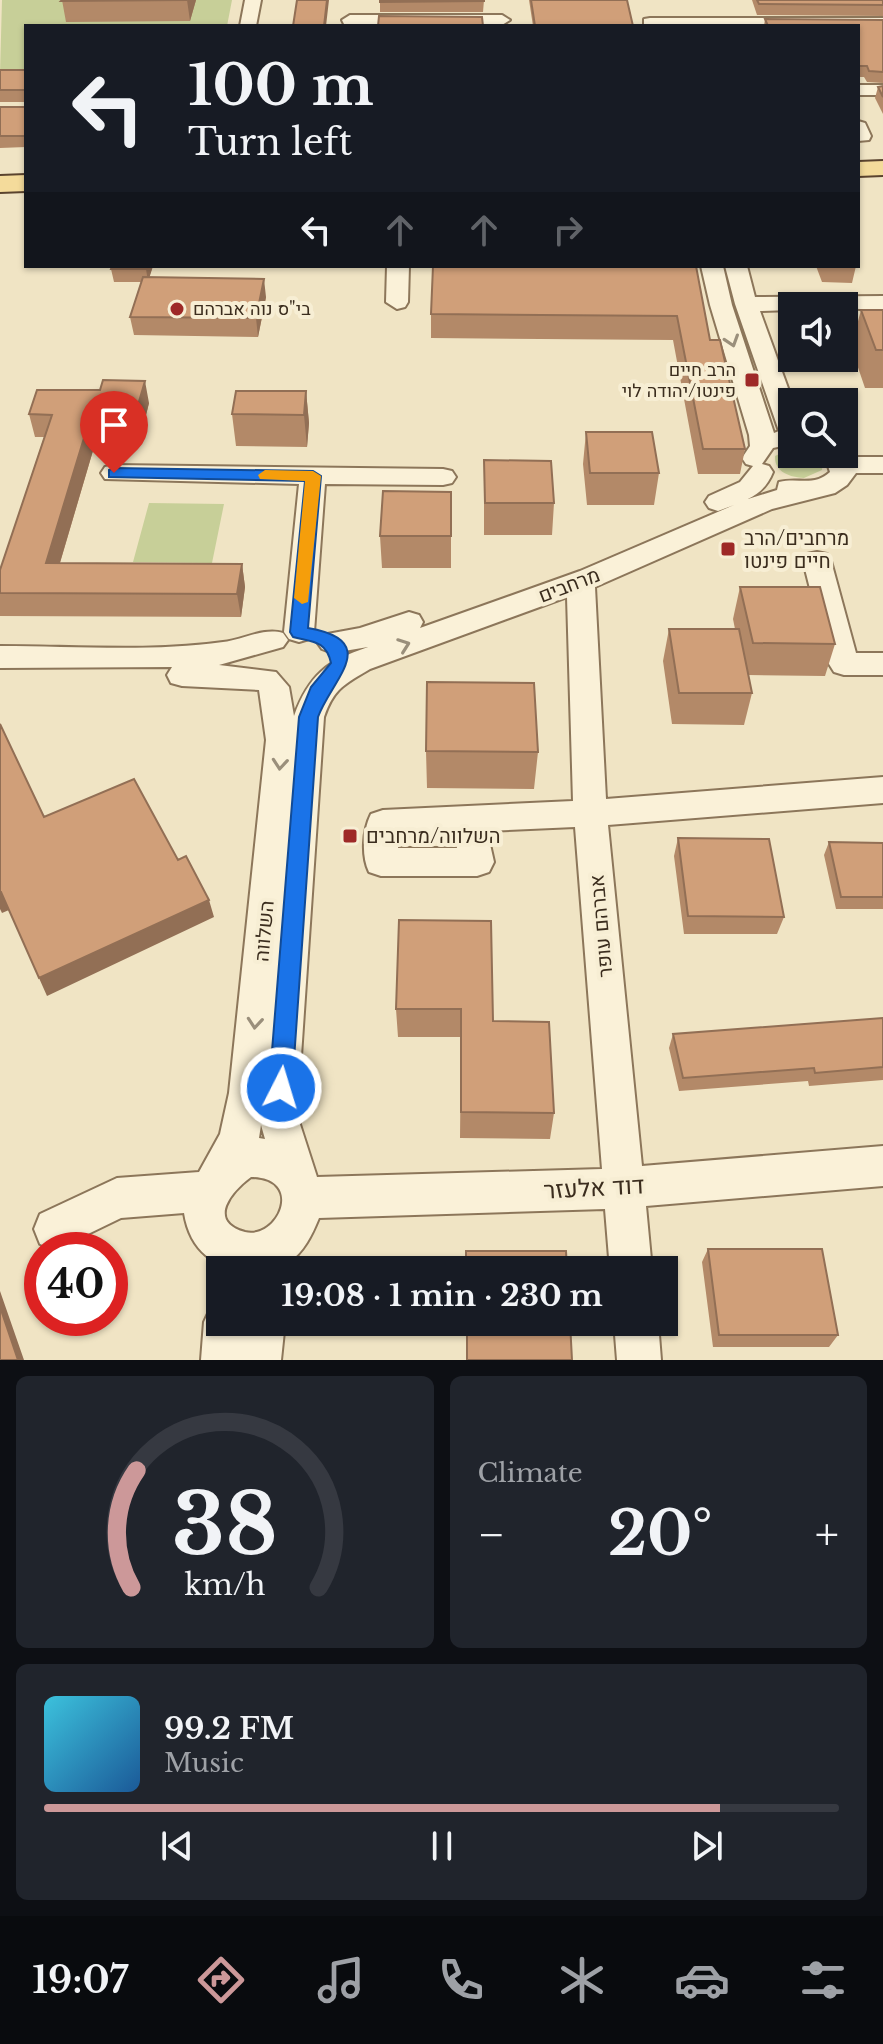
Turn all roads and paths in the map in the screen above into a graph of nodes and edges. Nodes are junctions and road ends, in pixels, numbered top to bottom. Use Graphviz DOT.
graph roads {
  1 [pos="253,0"];
  2 [pos="353,0"];
  3 [pos="500,0"];
  4 [pos="649,20"];
  5 [pos="350,23"];
  6 [pos="502,23"];
  7 [pos="883,23"];
  8 [pos="248,24"];
  9 [pos="860,90"];
  10 [pos="883,90"];
  11 [pos="24,165"];
  12 [pos="0,166"];
  13 [pos="883,168"];
  14 [pos="860,169"];
  15 [pos="24,183"];
  16 [pos="0,184"];
  17 [pos="860,186"];
  18 [pos="883,186"];
  19 [pos="398,268"];
  20 [pos="712,268"];
  21 [pos="737,268"];
  22 [pos="397,302"];
  23 [pos="883,303"];
  24 [pos="746,304"];
  25 [pos="778,394"];
  26 [pos="778,438"];
  27 [pos="761,458"];
  28 [pos="858,462"];
  29 [pos="883,465"];
  30 [pos="842,468"];
  31 [pos="114,473"];
  32 [pos="313,476"];
  33 [pos="443,477"];
  34 [pos="805,491"];
  35 [pos="817,561"];
  36 [pos="581,581"];
  37 [pos="286,636"];
  38 [pos="332,642"];
  39 [pos="0,657"];
  40 [pos="883,664"];
  41 [pos="0,675"];
  42 [pos="331,679"];
  43 [pos="270,684"];
  44 [pos="883,790"];
  45 [pos="590,813"];
  46 [pos="468,818"];
  47 [pos="883,1166"];
  48 [pos="215,1181"];
  49 [pos="299,1184"];
  50 [pos="624,1188"];
  51 [pos="55,1229"];
  52 [pos="218,1253"];
  53 [pos="277,1256"];
  54 [pos="630,1256"];
  55 [pos="225,1336"];
  56 [pos="262,1336"];
  57 [pos="637,1336"];
  58 [pos="223,1360"];
  59 [pos="259,1360"];
  60 [pos="639,1360"];
  1 -- 8 [label="street"];
  2 -- 5 [label="street"];
  3 -- 6 [label="street"];
  4 -- 7 [label="street"];
  5 -- 6 [label="street"];
  9 -- 10 [label="street"];
  11 -- 12 [label="main road"];
  13 -- 14 [label="main road"];
  15 -- 16 [label="main road"];
  17 -- 18 [label="main road"];
  19 -- 22 [label="street"];
  20 -- 27 [label="street, one-way"];
  21 -- 24 [label="street"];
  23 -- 24 [label="street"];
  24 -- 25 [label="street"];
  26 -- 27 [label="street"];
  27 -- 34 [label="street"];
  27 -- 38 [label="street, מרחבים"];
  28 -- 29 [label="street"];
  30 -- 34 [label="street, מרחבים"];
  31 -- 32 [label="street"];
  32 -- 33 [label="street"];
  32 -- 37 [label="street"];
  34 -- 36 [label="street, מרחבים"];
  35 -- 40 [label="street"];
  42 -- 36 [label="street, מרחבים, one-way"];
  36 -- 45 [label="street, אברהם עופר"];
  37 -- 38 [label="street"];
  37 -- 39 [label="street"];
  37 -- 43 [label="street"];
  38 -- 42 [label="street"];
  41 -- 43 [label="street"];
  42 -- 43 [label="street"];
  42 -- 49 [label="street, השלווה"];
  43 -- 48 [label="street, השלווה, one-way"];
  44 -- 45 [label="street"];
  45 -- 46 [label="street"];
  45 -- 50 [label="street, אברהם עופר"];
  47 -- 50 [label="street, דוד אלעזר"];
  48 -- 49 [label="street"];
  48 -- 51 [label="street"];
  48 -- 52 [label="street"];
  49 -- 50 [label="street, דוד אלעזר"];
  49 -- 53 [label="street"];
  50 -- 54 [label="street, אברהם עופר"];
  52 -- 53 [label="street"];
  55 -- 58 [label="street"];
  56 -- 59 [label="street"];
  57 -- 60 [label="street"];
}
